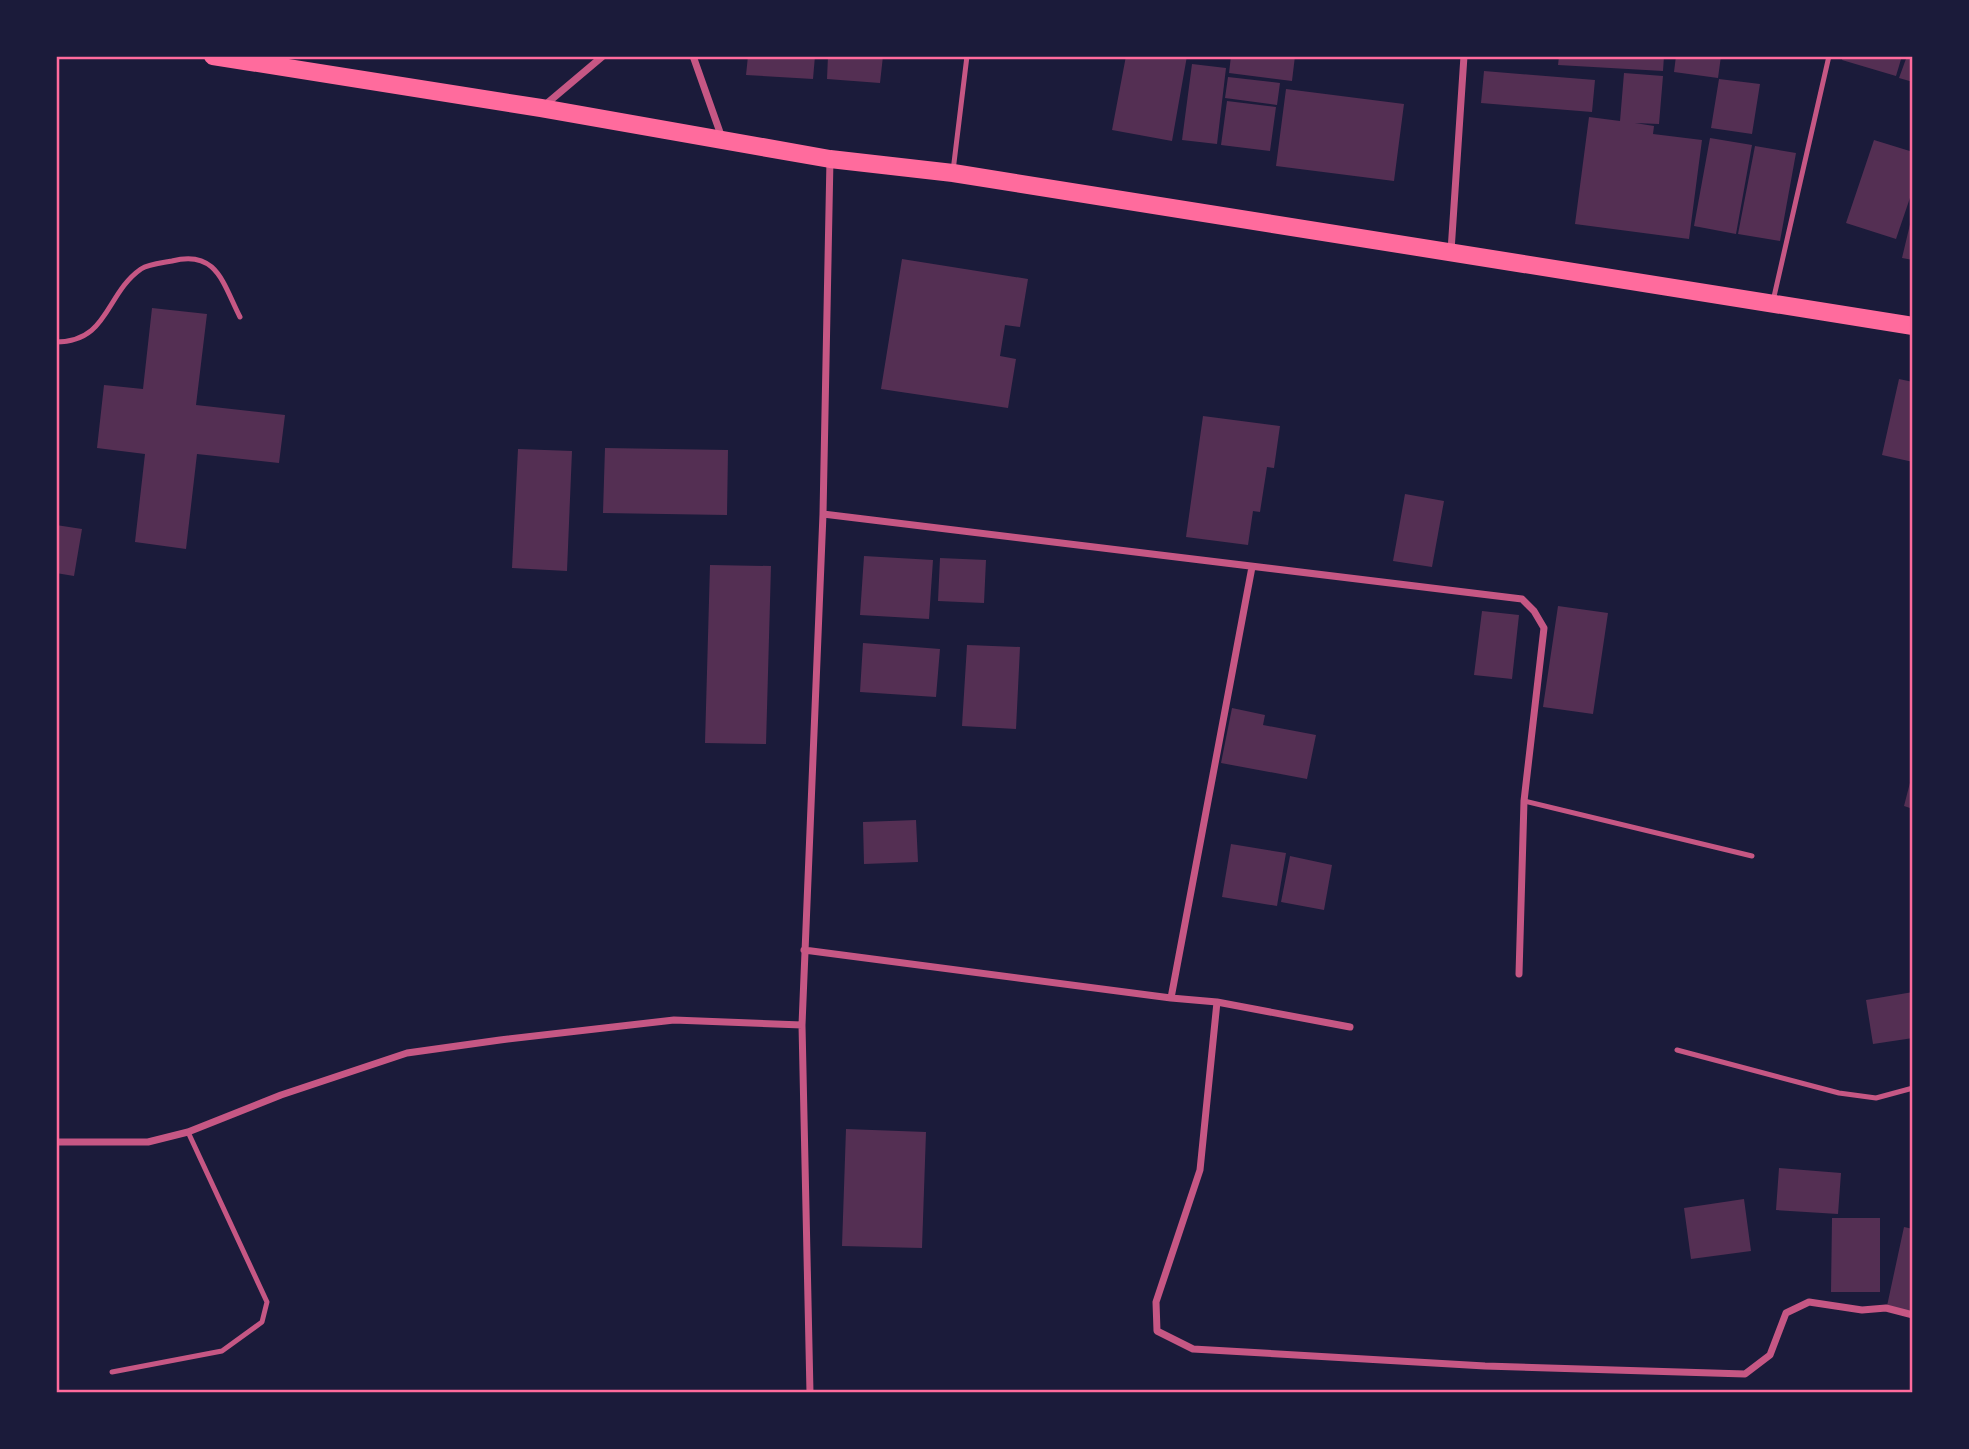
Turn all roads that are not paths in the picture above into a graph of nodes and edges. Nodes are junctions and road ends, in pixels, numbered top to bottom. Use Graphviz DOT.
graph roads {
  1 [pos="214,56"];
  2 [pos="603,56"];
  3 [pos="693,56"];
  4 [pos="967,56"];
  5 [pos="1464,56"];
  6 [pos="1829,56"];
  7 [pos="541,108"];
  8 [pos="722,139"];
  9 [pos="830,159"];
  10 [pos="953,173"];
  11 [pos="1451,252"];
  12 [pos="1772,304"];
  13 [pos="240,317"];
  14 [pos="1913,326"];
  15 [pos="56,342"];
  16 [pos="823,514"];
  17 [pos="1252,567"];
  18 [pos="1524,801"];
  19 [pos="1752,856"];
  20 [pos="804,950"];
  21 [pos="1518,974"];
  22 [pos="1171,998"];
  23 [pos="1217,1002"];
  24 [pos="802,1025"];
  25 [pos="1350,1027"];
  26 [pos="1677,1049"];
  27 [pos="1913,1088"];
  28 [pos="188,1132"];
  29 [pos="56,1142"];
  30 [pos="1913,1315"];
  31 [pos="112,1372"];
  32 [pos="810,1393"];
  1 -- 7 [label="main road"];
  2 -- 7 [label="street"];
  3 -- 8 [label="street"];
  4 -- 10 [label="lane"];
  5 -- 11 [label="street"];
  6 -- 12 [label="lane"];
  7 -- 8 [label="main road"];
  8 -- 9 [label="main road"];
  9 -- 10 [label="main road"];
  9 -- 16 [label="street"];
  10 -- 11 [label="main road"];
  11 -- 12 [label="main road"];
  12 -- 14 [label="main road"];
  13 -- 15 [label="lane"];
  16 -- 17 [label="street"];
  16 -- 20 [label="street"];
  17 -- 18 [label="street"];
  17 -- 22 [label="street"];
  18 -- 19 [label="lane"];
  18 -- 21 [label="street"];
  20 -- 22 [label="street"];
  20 -- 24 [label="street"];
  22 -- 23 [label="street"];
  23 -- 25 [label="street"];
  23 -- 30 [label="street"];
  24 -- 28 [label="street"];
  24 -- 32 [label="street"];
  26 -- 27 [label="lane"];
  28 -- 29 [label="street"];
  28 -- 31 [label="lane"];
}
